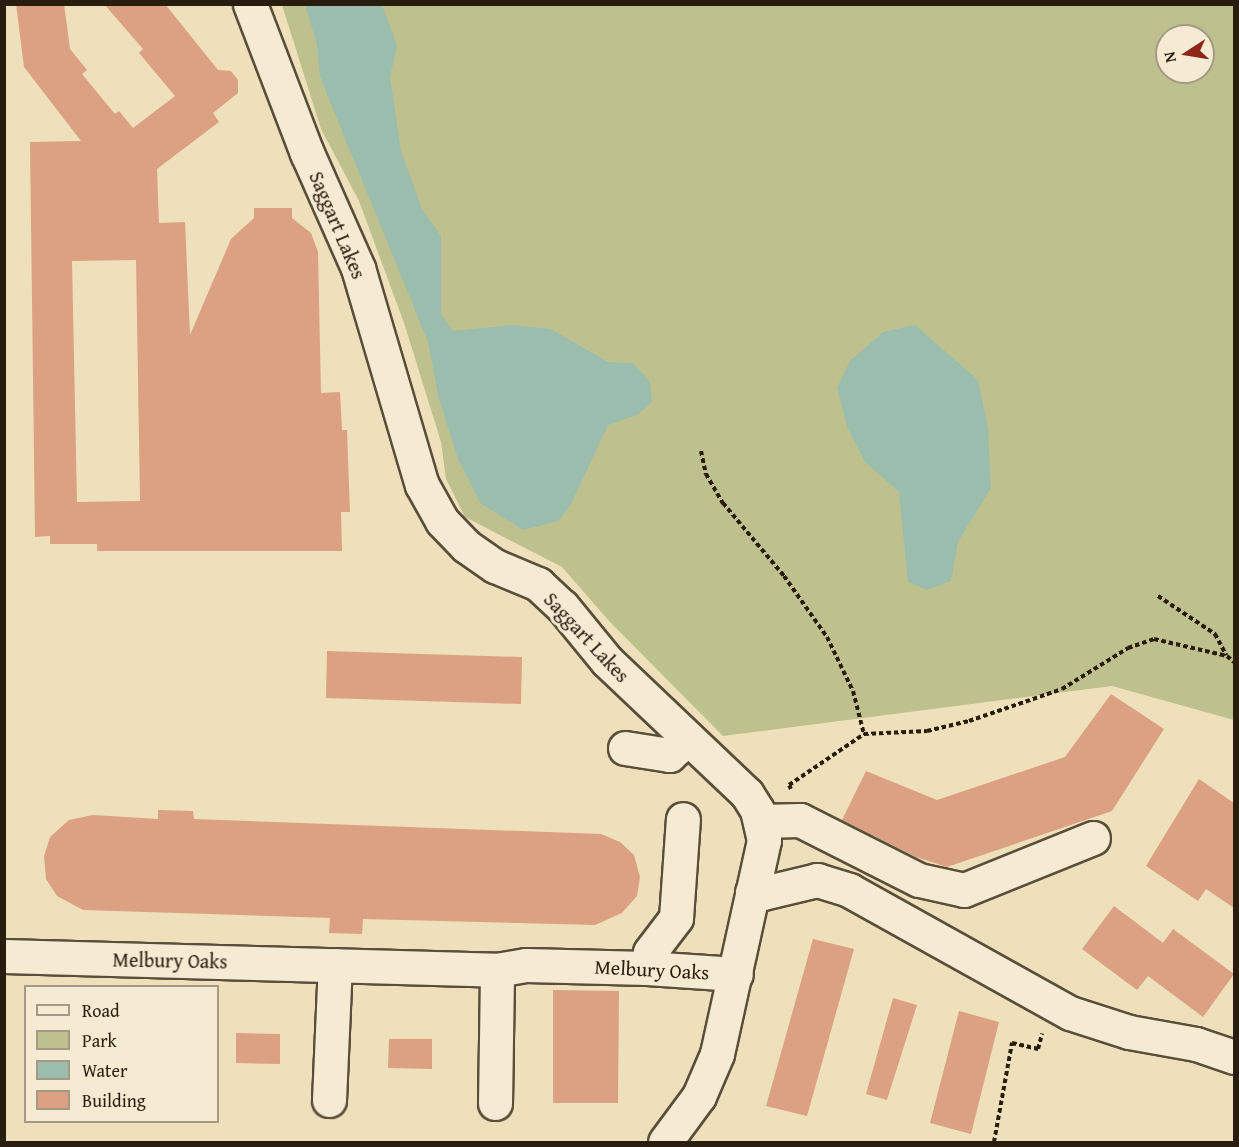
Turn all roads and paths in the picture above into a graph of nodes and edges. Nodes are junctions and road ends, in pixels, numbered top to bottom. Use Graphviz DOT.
graph roads {
  1 [pos="250,4"];
  2 [pos="700,451"];
  3 [pos="1158,596"];
  4 [pos="1227,656"];
  5 [pos="1234,662"];
  6 [pos="864,735"];
  7 [pos="686,740"];
  8 [pos="625,748"];
  9 [pos="683,819"];
  10 [pos="800,820"];
  11 [pos="760,821"];
  12 [pos="1093,838"];
  13 [pos="752,892"];
  14 [pos="4,956"];
  15 [pos="335,965"];
  16 [pos="647,968"];
  17 [pos="497,970"];
  18 [pos="736,974"];
  19 [pos="1043,1027"];
  20 [pos="1234,1057"];
  21 [pos="329,1100"];
  22 [pos="495,1103"];
  23 [pos="665,1143"];
  24 [pos="994,1143"];
  1 -- 7 [label="street, Saggart Lakes"];
  2 -- 6 [label="path"];
  3 -- 4 [label="path"];
  4 -- 5 [label="path"];
  4 -- 6 [label="path"];
  6 -- 10 [label="path"];
  7 -- 8 [label="street"];
  7 -- 11 [label="street, Saggart Lakes"];
  9 -- 16 [label="street"];
  10 -- 11 [label="street"];
  10 -- 12 [label="street"];
  11 -- 13 [label="street, Saggart Lakes"];
  13 -- 18 [label="street, Saggart Lakes"];
  13 -- 20 [label="street"];
  14 -- 15 [label="street, Melbury Oaks"];
  15 -- 17 [label="street, Melbury Oaks"];
  15 -- 21 [label="street"];
  16 -- 17 [label="street, Melbury Oaks"];
  16 -- 18 [label="street, Melbury Oaks"];
  17 -- 22 [label="street"];
  18 -- 23 [label="street, Saggart Lakes"];
  19 -- 24 [label="path"];
}
